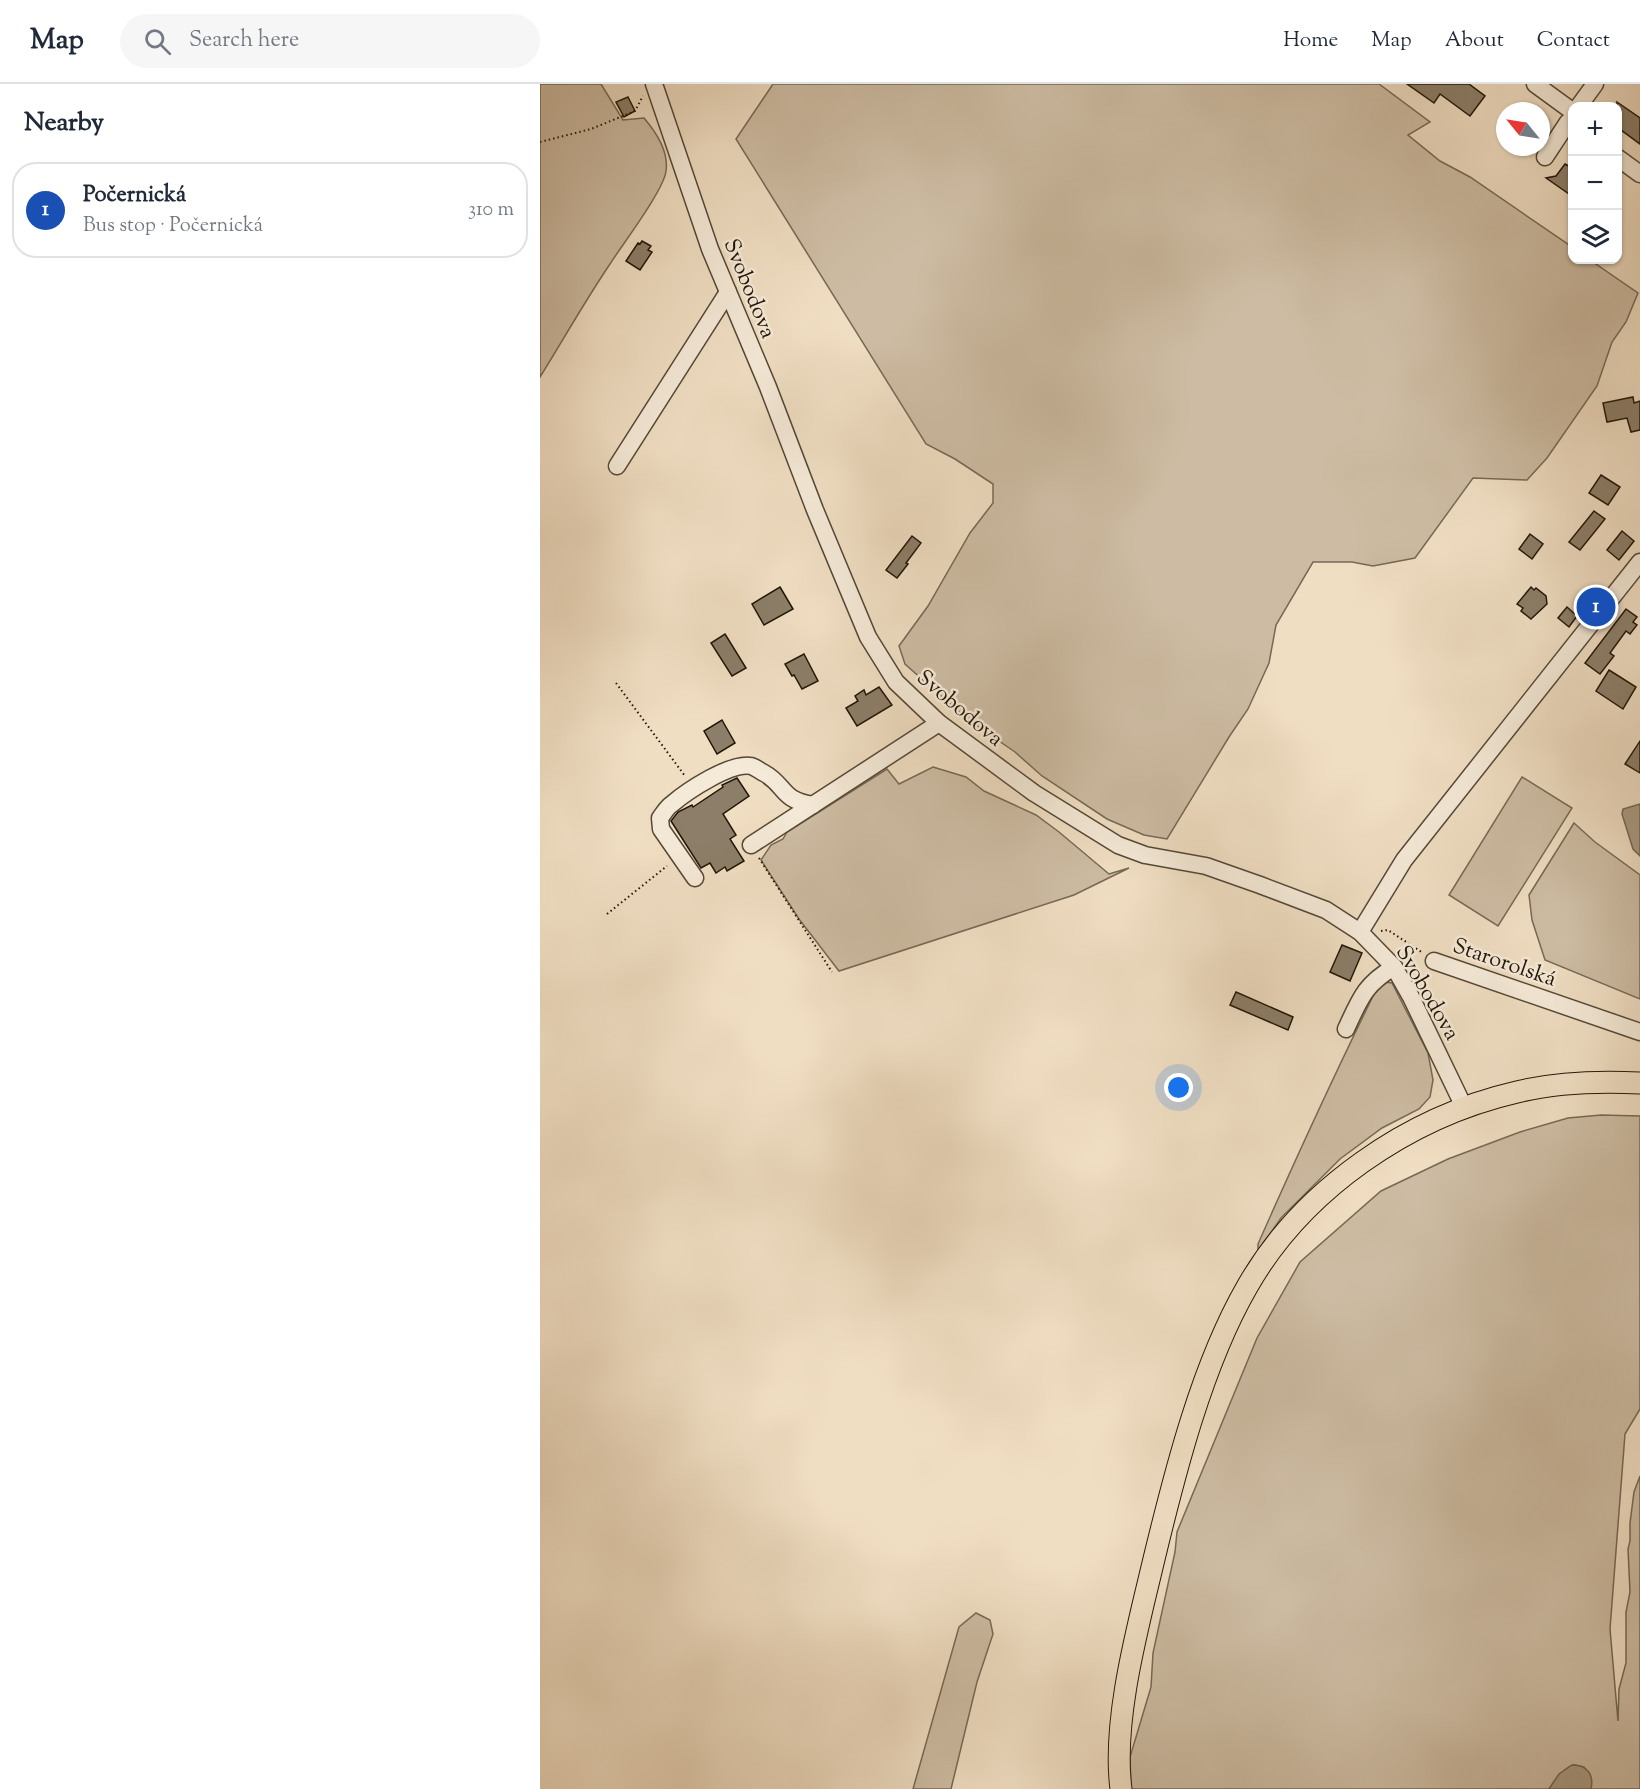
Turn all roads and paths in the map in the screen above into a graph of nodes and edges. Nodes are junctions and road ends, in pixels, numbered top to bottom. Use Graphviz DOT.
graph roads {
  1 [pos="1535,84"];
  2 [pos="1595,84"];
  3 [pos="649,88"];
  4 [pos="1582,102"];
  5 [pos="1568,116"];
  6 [pos="1568,123"];
  7 [pos="540,142"];
  8 [pos="1545,157"];
  9 [pos="1622,161"];
  10 [pos="1640,174"];
  11 [pos="728,292"];
  12 [pos="616,466"];
  13 [pos="1640,562"];
  14 [pos="616,684"];
  15 [pos="939,723"];
  16 [pos="694,788"];
  17 [pos="813,805"];
  18 [pos="751,845"];
  19 [pos="679,856"];
  20 [pos="695,878"];
  21 [pos="607,914"];
  22 [pos="1360,932"];
  23 [pos="1434,961"];
  24 [pos="1394,967"];
  25 [pos="832,972"];
  26 [pos="1346,1029"];
  27 [pos="1640,1032"];
  28 [pos="1640,1083"];
  29 [pos="1464,1107"];
  30 [pos="1121,1789"];
  1 -- 5 [label="street"];
  2 -- 4 [label="street"];
  3 -- 7 [label="path"];
  3 -- 11 [label="street, Svobodova"];
  6 -- 8 [label="street"];
  9 -- 10 [label="street"];
  11 -- 12 [label="street"];
  11 -- 15 [label="street, Svobodova"];
  13 -- 22 [label="street"];
  14 -- 16 [label="path"];
  15 -- 17 [label="street"];
  15 -- 22 [label="street, Svobodova"];
  16 -- 17 [label="street"];
  16 -- 19 [label="street"];
  17 -- 18 [label="street"];
  18 -- 25 [label="path"];
  19 -- 20 [label="street"];
  19 -- 21 [label="path"];
  22 -- 23 [label="path, Starorolská"];
  22 -- 24 [label="street, Svobodova"];
  23 -- 27 [label="street, Starorolská"];
  24 -- 26 [label="street"];
  24 -- 29 [label="street, Svobodova"];
  28 -- 29 [label="main road"];
  29 -- 30 [label="main road"];
}
